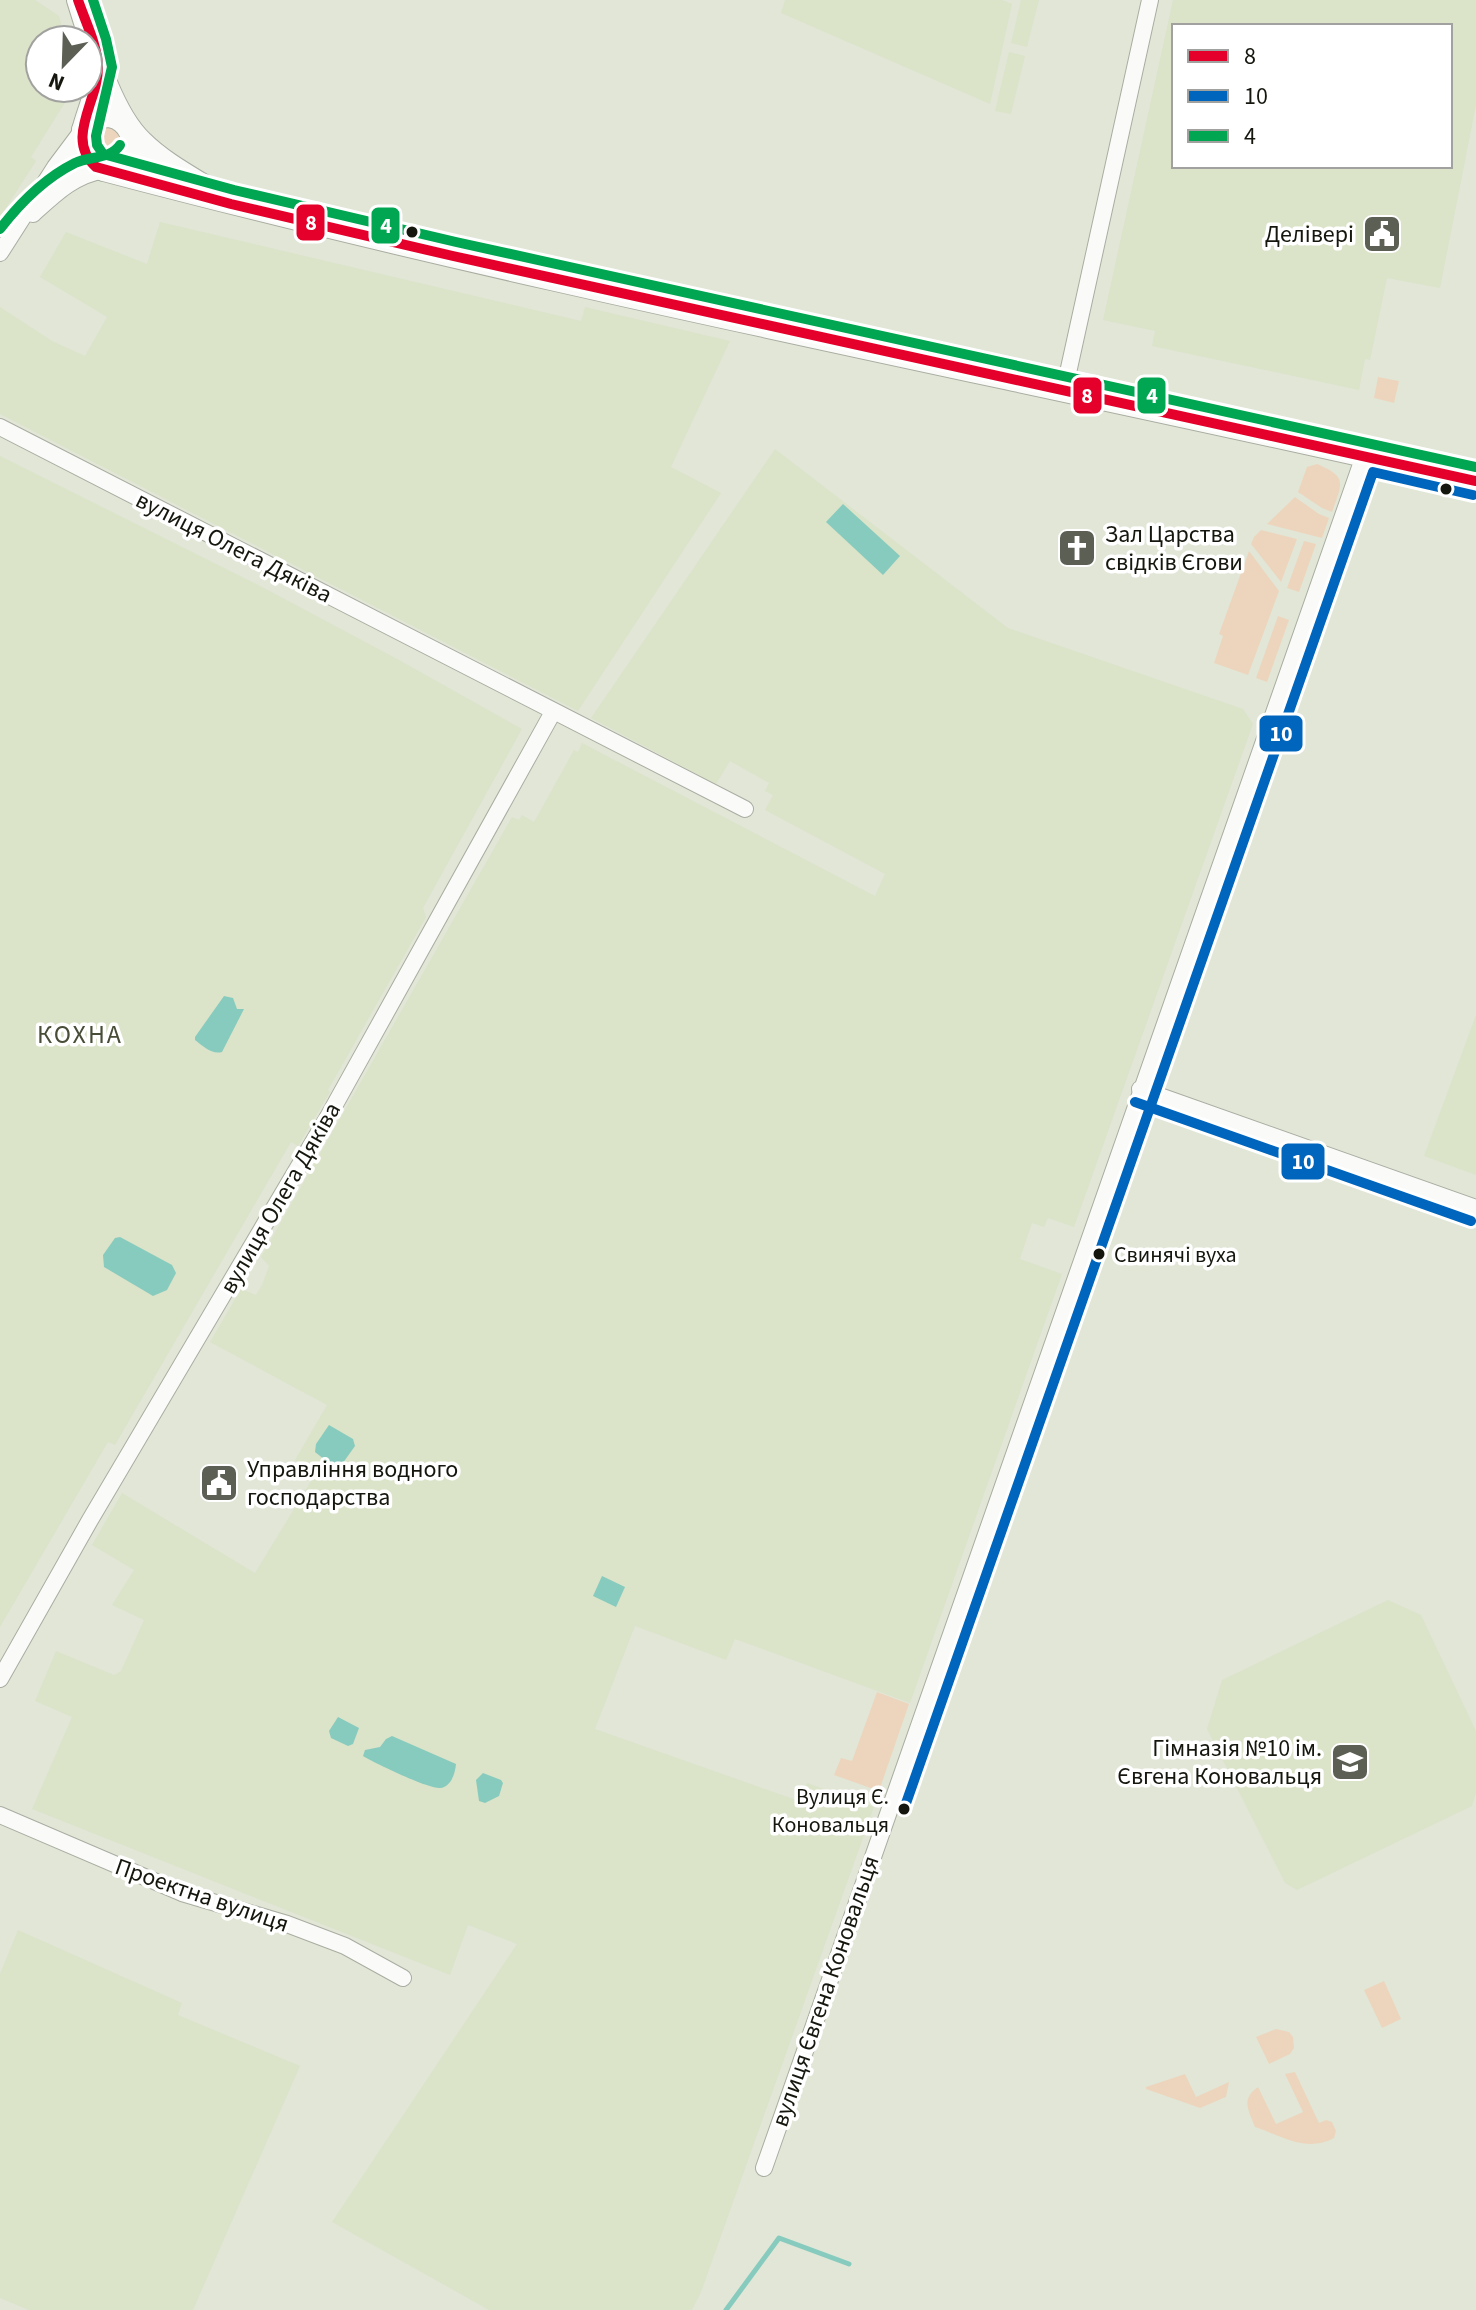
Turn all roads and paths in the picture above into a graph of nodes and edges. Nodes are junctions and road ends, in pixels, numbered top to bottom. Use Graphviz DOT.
graph roads {
  1 [pos="78,0"];
  2 [pos="1150,0"];
  3 [pos="85,24"];
  4 [pos="104,78"];
  5 [pos="91,104"];
  6 [pos="83,130"];
  7 [pos="131,130"];
  8 [pos="104,170"];
  9 [pos="231,204"];
  10 [pos="12,235"];
  11 [pos="0,253"];
  12 [pos="1064,391"];
  13 [pos="0,427"];
  14 [pos="1364,456"];
  15 [pos="1476,481"];
  16 [pos="553,712"];
  17 [pos="745,809"];
  18 [pos="1140,1089"];
  19 [pos="1476,1208"];
  20 [pos="0,1679"];
  21 [pos="0,1815"];
  22 [pos="403,1978"];
  23 [pos="764,2168"];
  1 -- 3 [label="street"];
  2 -- 12 [label="street"];
  4 -- 7 [label="street"];
  5 -- 6 [label="street"];
  6 -- 7 [label="street"];
  6 -- 8 [label="street"];
  6 -- 10 [label="street"];
  7 -- 8 [label="street"];
  7 -- 9 [label="street"];
  8 -- 9 [label="street"];
  8 -- 10 [label="street"];
  9 -- 12 [label="street"];
  10 -- 11 [label="street"];
  12 -- 14 [label="street"];
  13 -- 16 [label="street, вулиця Олега Дяківа"];
  14 -- 15 [label="street"];
  14 -- 18 [label="street, вулиця Євгена Коновальця"];
  16 -- 17 [label="street, вулиця Олега Дяківа"];
  16 -- 20 [label="street, вулиця Олега Дяківа"];
  18 -- 19 [label="street"];
  18 -- 23 [label="street, вулиця Євгена Коновальця"];
  21 -- 22 [label="street, Проектна вулиця"];
}
